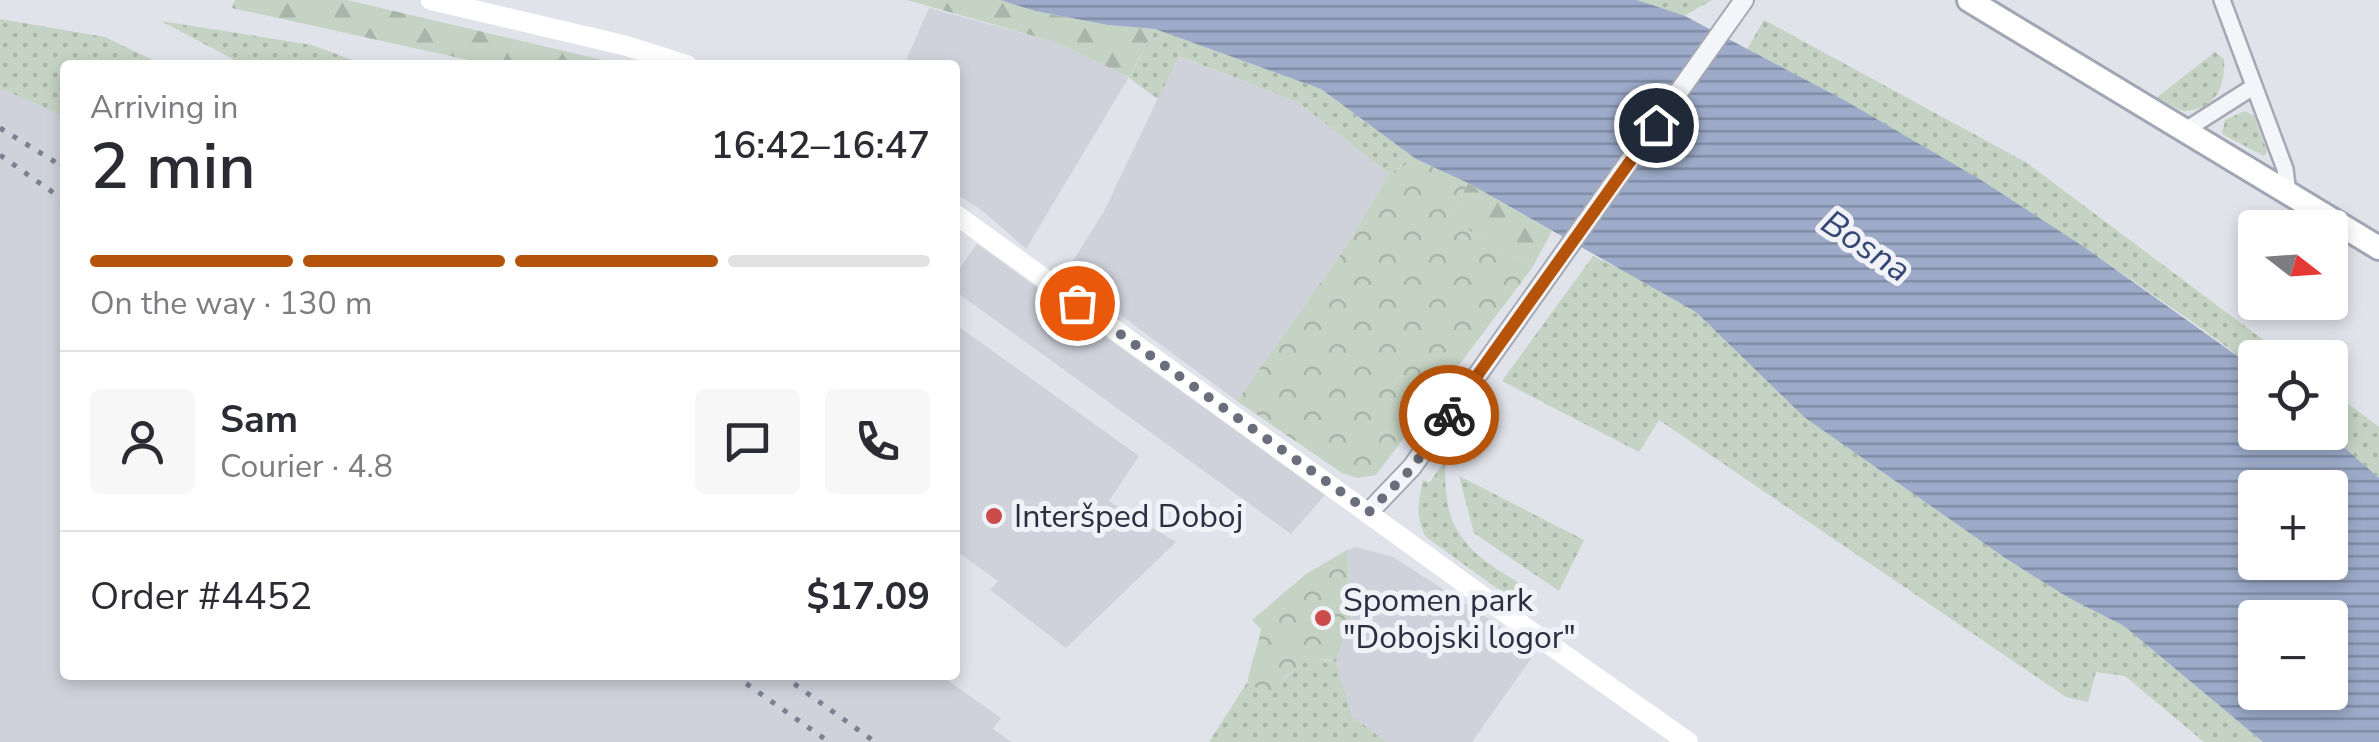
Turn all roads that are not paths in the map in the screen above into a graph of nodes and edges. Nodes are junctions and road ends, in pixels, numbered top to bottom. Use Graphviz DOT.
graph roads {
  1 [pos="431,0"];
  2 [pos="1744,0"];
  3 [pos="1968,0"];
  4 [pos="2222,0"];
  5 [pos="670,60"];
  6 [pos="2253,87"];
  7 [pos="2184,131"];
  8 [pos="2288,193"];
  9 [pos="960,218"];
  10 [pos="2379,248"];
  11 [pos="1369,512"];
  12 [pos="1688,742"];
  1 -- 5 [label="main road"];
  2 -- 11 [label="street"];
  3 -- 7 [label="main road"];
  4 -- 6 [label="street"];
  6 -- 7 [label="street"];
  6 -- 8 [label="street"];
  7 -- 8 [label="main road"];
  8 -- 10 [label="main road"];
  9 -- 11 [label="main road"];
  11 -- 12 [label="main road"];
}
